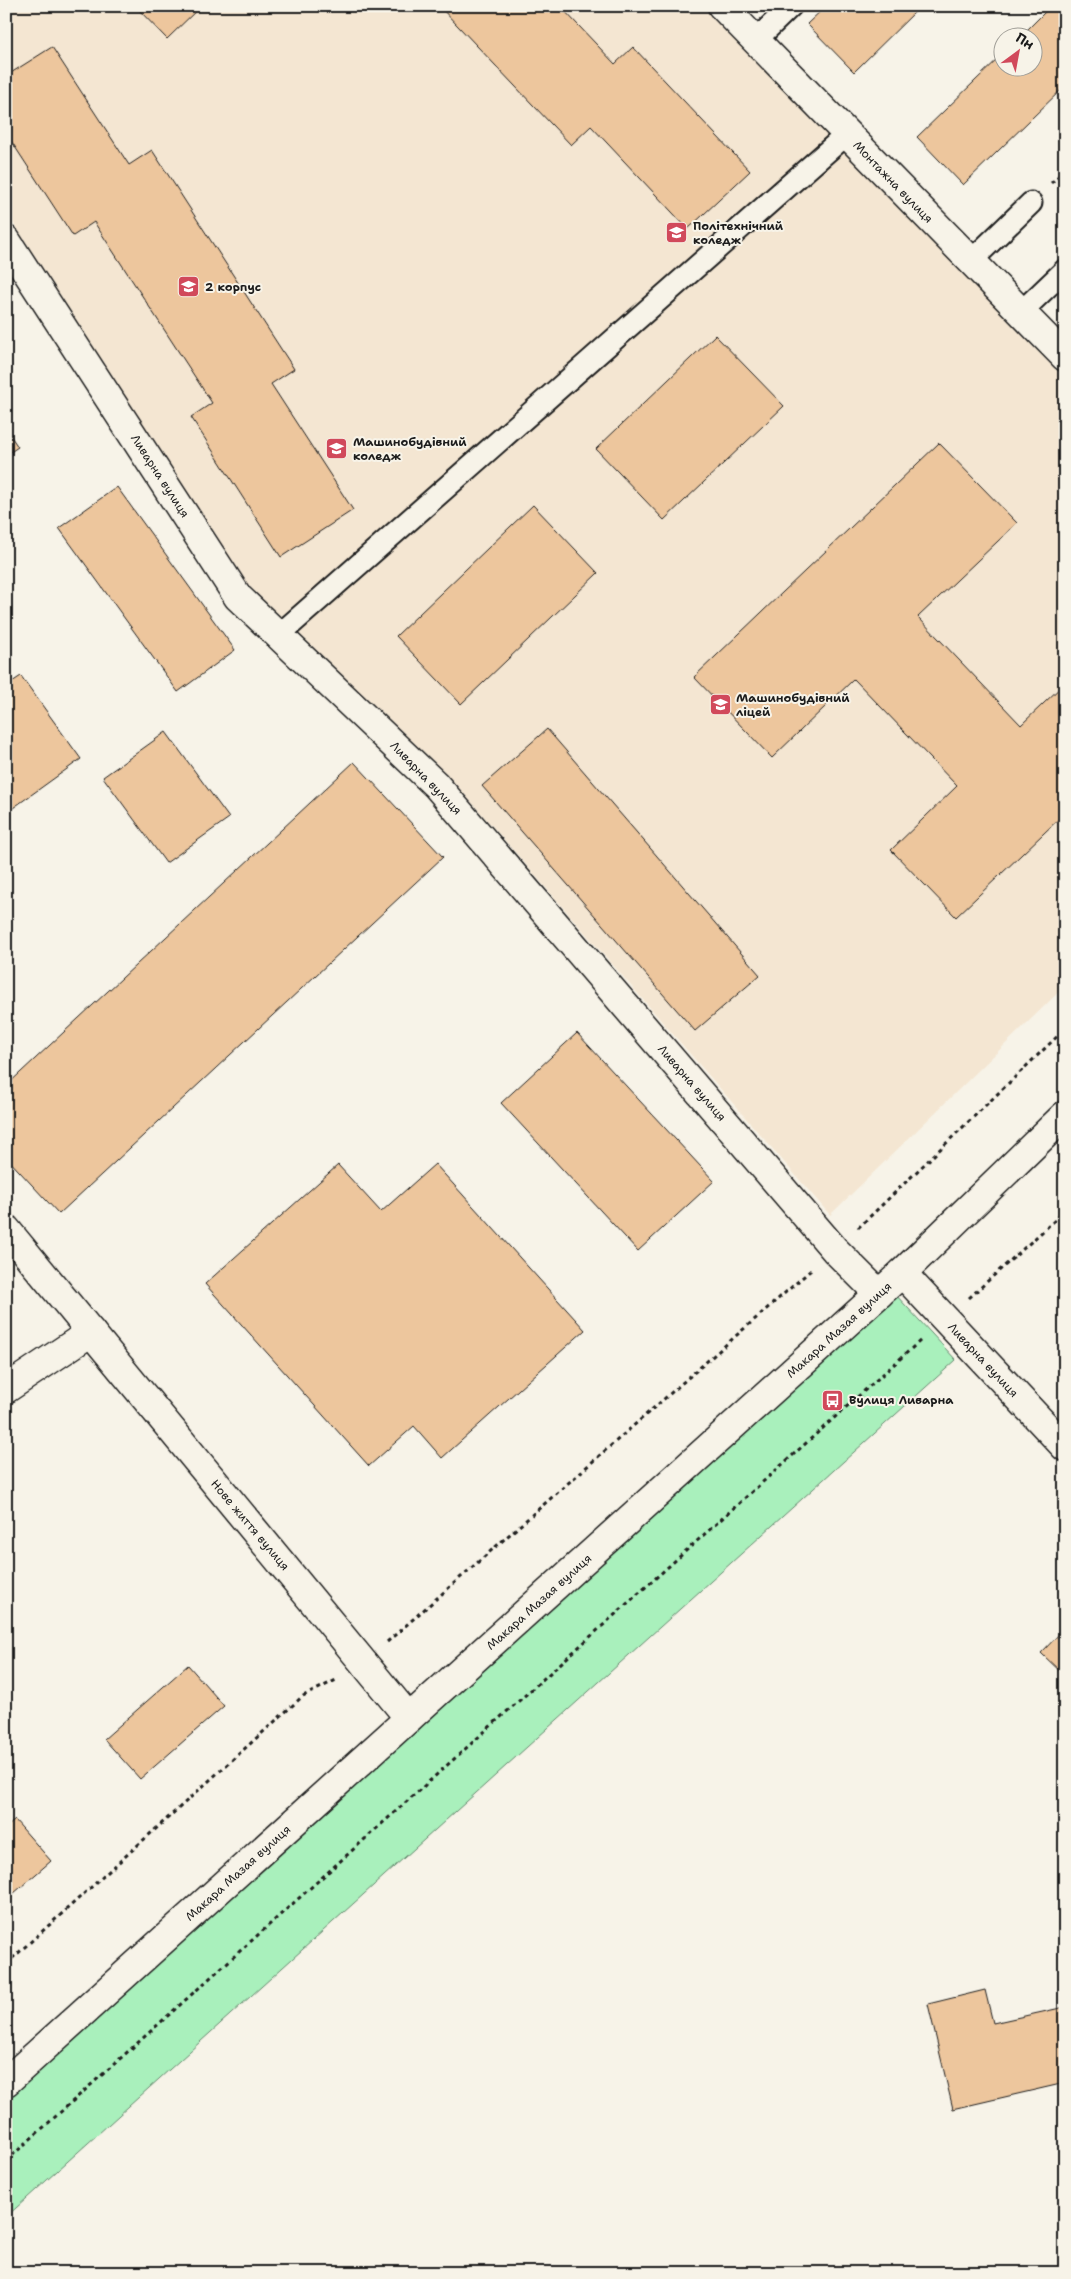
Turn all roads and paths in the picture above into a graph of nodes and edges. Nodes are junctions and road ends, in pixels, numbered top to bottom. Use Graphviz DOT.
graph roads {
  1 [pos="722,6"];
  2 [pos="791,6"];
  3 [pos="756,40"];
  4 [pos="847,134"];
  5 [pos="1031,203"];
  6 [pos="6,240"];
  7 [pos="971,261"];
  8 [pos="1065,270"];
  9 [pos="1022,312"];
  10 [pos="1065,357"];
  11 [pos="279,635"];
  12 [pos="1065,1029"];
  13 [pos="1065,1115"];
  14 [pos="1065,1211"];
  15 [pos="6,1229"];
  16 [pos="835,1250"];
  17 [pos="902,1273"];
  18 [pos="879,1294"];
  19 [pos="945,1319"];
  20 [pos="91,1332"];
  21 [pos="6,1389"];
  22 [pos="1065,1447"];
  23 [pos="363,1662"];
  24 [pos="409,1718"];
  25 [pos="6,1964"];
  26 [pos="6,2082"];
  27 [pos="6,2161"];
  1 -- 3 [label="street, Монтажна вулиця"];
  2 -- 3 [label="lane"];
  3 -- 4 [label="street, Монтажна вулиця"];
  4 -- 7 [label="street, Монтажна вулиця"];
  4 -- 11 [label="lane"];
  5 -- 7 [label="lane"];
  6 -- 11 [label="street, Ливарна вулиця"];
  7 -- 9 [label="street, Монтажна вулиця"];
  8 -- 9 [label="lane"];
  9 -- 10 [label="street, Монтажна вулиця"];
  11 -- 16 [label="street, Ливарна вулиця"];
  12 -- 16 [label="path"];
  13 -- 17 [label="street, Макара Мазая вулиця"];
  14 -- 19 [label="path"];
  15 -- 20 [label="street, Нове життя вулиця"];
  16 -- 18 [label="street, Ливарна вулиця"];
  16 -- 23 [label="path"];
  17 -- 18 [label="street, Макара Мазая вулиця"];
  17 -- 19 [label="street, Ливарна вулиця"];
  18 -- 24 [label="street, Макара Мазая вулиця"];
  19 -- 22 [label="street, Ливарна вулиця"];
  19 -- 27 [label="path"];
  20 -- 21 [label="street"];
  20 -- 23 [label="street, Нове життя вулиця"];
  23 -- 24 [label="street, Нове життя вулиця"];
  23 -- 25 [label="path"];
  24 -- 26 [label="street, Макара Мазая вулиця"];
}
